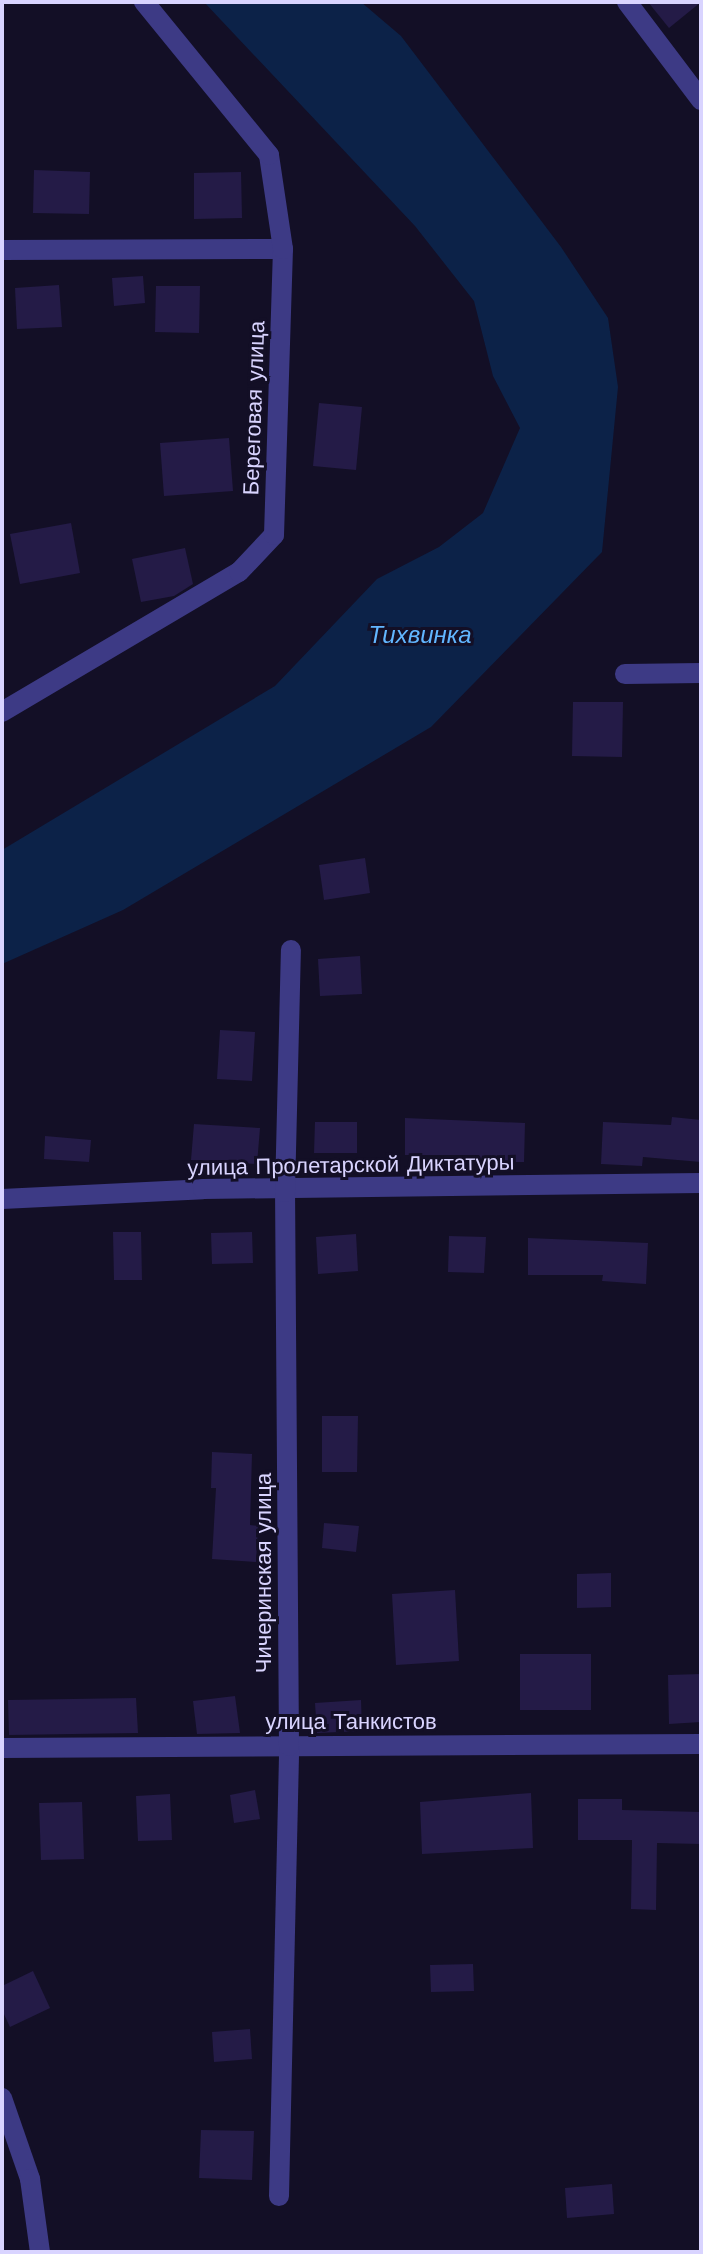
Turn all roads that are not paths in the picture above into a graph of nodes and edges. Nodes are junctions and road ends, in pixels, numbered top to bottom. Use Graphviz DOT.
graph roads {
  1 [pos="144,2"];
  2 [pos="627,2"];
  3 [pos="701,100"];
  4 [pos="283,249"];
  5 [pos="2,250"];
  6 [pos="701,673"];
  7 [pos="625,674"];
  8 [pos="2,712"];
  9 [pos="291,950"];
  10 [pos="701,1183"];
  11 [pos="285,1192"];
  12 [pos="2,1199"];
  13 [pos="701,1744"];
  14 [pos="289,1746"];
  15 [pos="2,1748"];
  16 [pos="2,2098"];
  17 [pos="279,2196"];
  18 [pos="40,2252"];
  1 -- 4 [label="street, Береговая улица"];
  2 -- 3 [label="street"];
  4 -- 5 [label="street"];
  4 -- 8 [label="street, Береговая улица"];
  6 -- 7 [label="street"];
  9 -- 11 [label="street, Чичеринская улица"];
  10 -- 11 [label="street, улица Пролетарской Диктатуры"];
  11 -- 12 [label="street, улица Пролетарской Диктатуры"];
  11 -- 14 [label="street, Чичеринская улица"];
  13 -- 14 [label="street, улица Танкистов"];
  14 -- 15 [label="street, улица Танкистов"];
  14 -- 17 [label="street, Чичеринская улица"];
  16 -- 18 [label="street"];
}
